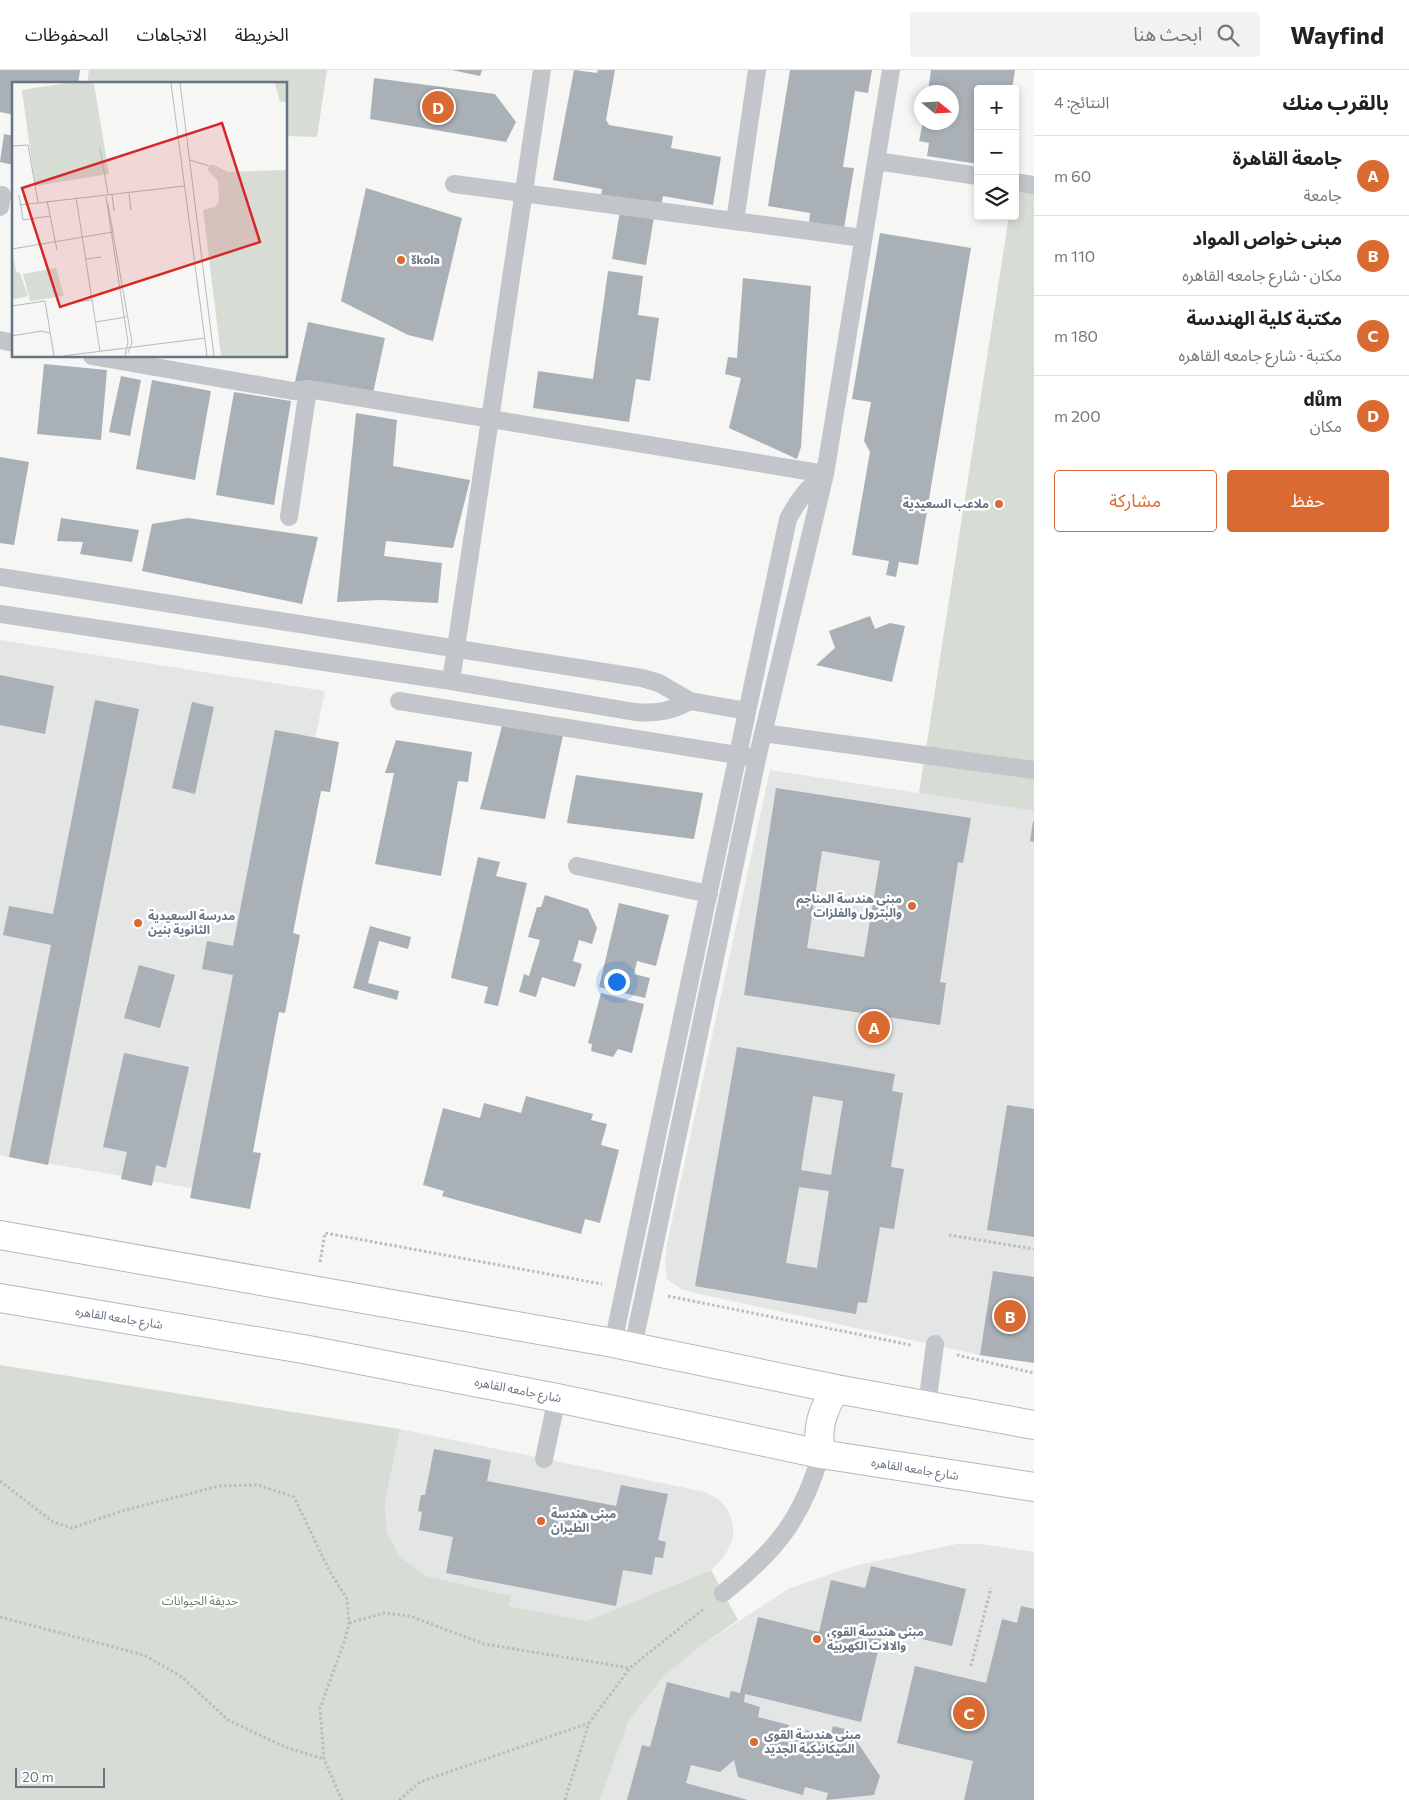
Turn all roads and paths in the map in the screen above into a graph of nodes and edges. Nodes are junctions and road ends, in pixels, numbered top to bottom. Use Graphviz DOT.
graph roads {
  1 [pos="542,70"];
  2 [pos="757,70"];
  3 [pos="891,70"];
  4 [pos="876,160"];
  5 [pos="974,175"];
  6 [pos="1019,183"];
  7 [pos="454,184"];
  8 [pos="1034,185"];
  9 [pos="523,193"];
  10 [pos="735,221"];
  11 [pos="863,238"];
  12 [pos="104,358"];
  13 [pos="308,390"];
  14 [pos="490,420"];
  15 [pos="825,474"];
  16 [pos="289,517"];
  17 [pos="0,577"];
  18 [pos="0,614"];
  19 [pos="456,648"];
  20 [pos="451,681"];
  21 [pos="399,701"];
  22 [pos="690,701"];
  23 [pos="747,711"];
  24 [pos="762,733"];
  25 [pos="738,756"];
  26 [pos="757,759"];
  27 [pos="1034,770"];
  28 [pos="577,866"];
  29 [pos="709,894"];
  30 [pos="0,1235"];
  31 [pos="949,1236"];
  32 [pos="1034,1249"];
  33 [pos="0,1298"];
  34 [pos="935,1344"];
  35 [pos="623,1345"];
  36 [pos="836,1389"];
  37 [pos="557,1398"];
  38 [pos="927,1406"];
  39 [pos="1034,1425"];
  40 [pos="821,1454"];
  41 [pos="544,1459"];
  42 [pos="0,1481"];
  43 [pos="1034,1487"];
  44 [pos="991,1588"];
  45 [pos="724,1593"];
  46 [pos="0,1617"];
  47 [pos="349,1623"];
  48 [pos="971,1666"];
  49 [pos="630,1668"];
  50 [pos="589,1722"];
  51 [pos="324,1759"];
  52 [pos="342,1800"];
  53 [pos="399,1800"];
  54 [pos="565,1800"];
  1 -- 9 [label="lane"];
  2 -- 10 [label="lane"];
  3 -- 4 [label="lane"];
  4 -- 5 [label="lane"];
  4 -- 11 [label="lane"];
  6 -- 8 [label="lane"];
  7 -- 9 [label="lane"];
  9 -- 10 [label="lane"];
  9 -- 14 [label="lane"];
  10 -- 11 [label="lane"];
  11 -- 15 [label="lane"];
  12 -- 13 [label="lane"];
  13 -- 14 [label="lane"];
  13 -- 16 [label="lane"];
  14 -- 15 [label="lane"];
  14 -- 19 [label="lane"];
  15 -- 23 [label="lane"];
  15 -- 24 [label="lane"];
  17 -- 19 [label="lane"];
  18 -- 20 [label="lane"];
  19 -- 20 [label="lane"];
  19 -- 22 [label="lane"];
  20 -- 22 [label="lane"];
  21 -- 25 [label="lane"];
  22 -- 23 [label="lane"];
  23 -- 25 [label="lane"];
  24 -- 26 [label="lane"];
  24 -- 27 [label="lane"];
  25 -- 26 [label="lane"];
  25 -- 29 [label="lane"];
  26 -- 35 [label="lane"];
  28 -- 29 [label="lane"];
  29 -- 35 [label="lane"];
  30 -- 35 [label="main road"];
  31 -- 32 [label="path"];
  33 -- 37 [label="main road, شارع جامعه القاهره"];
  34 -- 38 [label="lane"];
  35 -- 36 [label="main road"];
  36 -- 38 [label="main road"];
  36 -- 40 [label="main road"];
  37 -- 40 [label="main road, شارع جامعه القاهره"];
  37 -- 41 [label="lane"];
  38 -- 39 [label="main road"];
  40 -- 43 [label="main road, شارع جامعه القاهره"];
  40 -- 45 [label="lane"];
  42 -- 47 [label="path"];
  44 -- 48 [label="path"];
  45 -- 49 [label="path"];
  46 -- 51 [label="path"];
  47 -- 49 [label="path"];
  47 -- 51 [label="path"];
  49 -- 50 [label="path"];
  50 -- 53 [label="path"];
  50 -- 54 [label="path"];
  51 -- 52 [label="path"];
}
